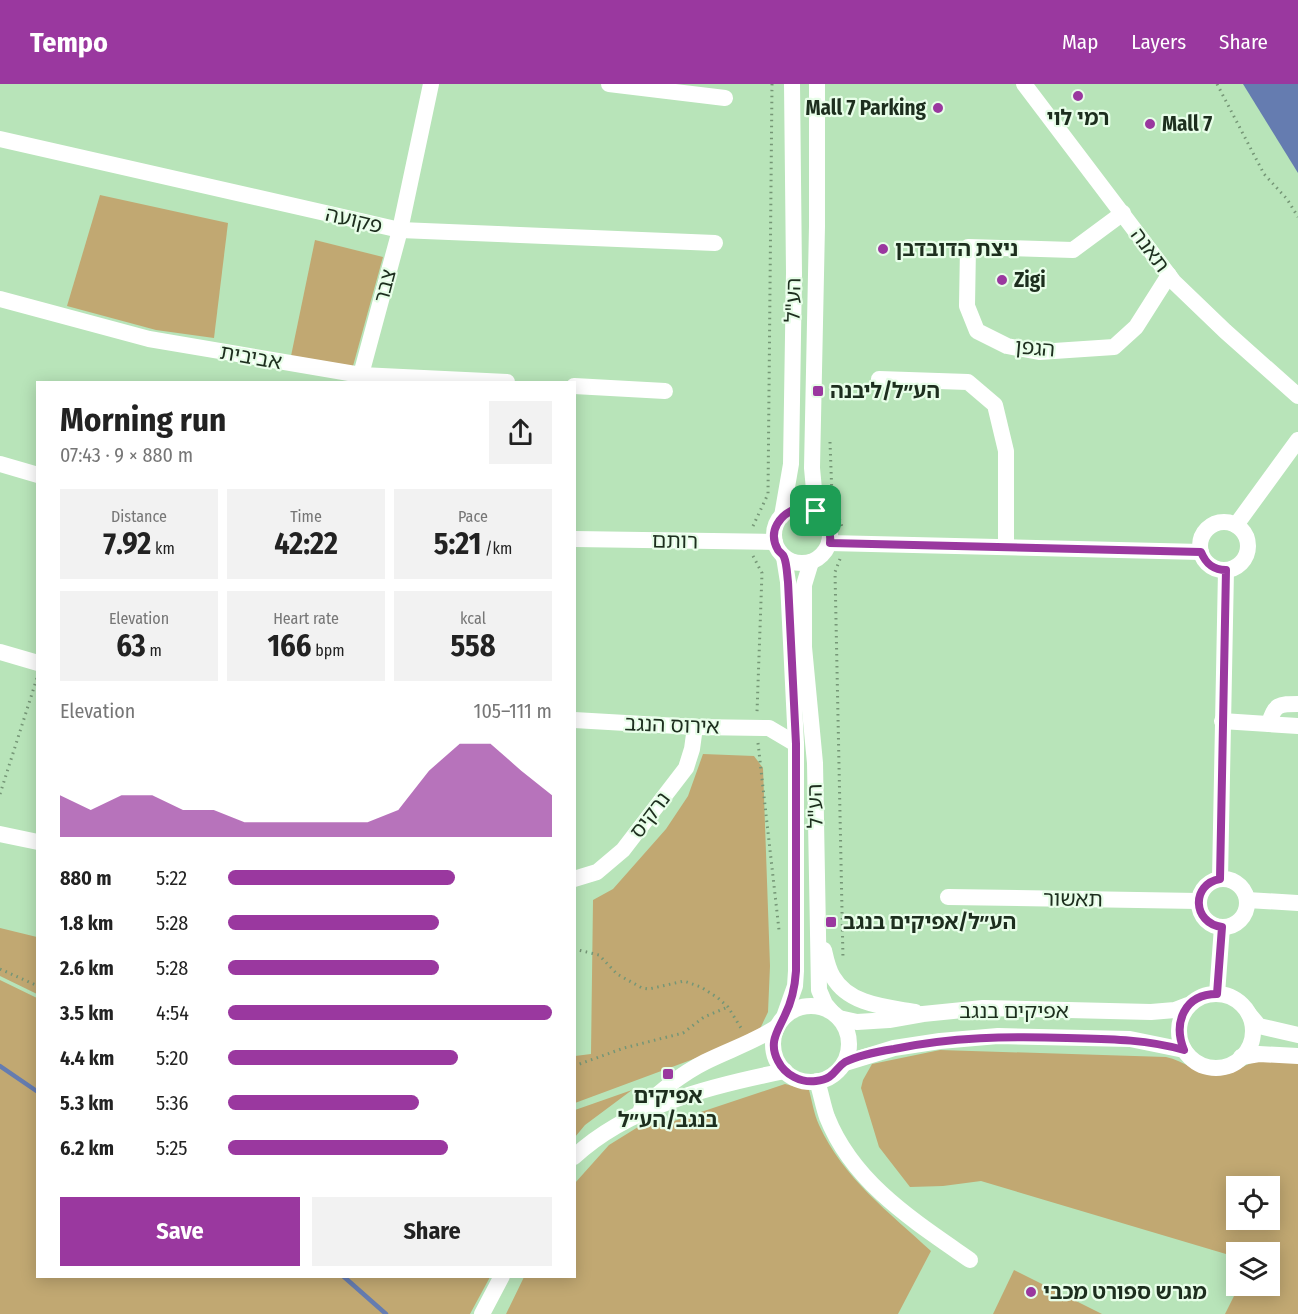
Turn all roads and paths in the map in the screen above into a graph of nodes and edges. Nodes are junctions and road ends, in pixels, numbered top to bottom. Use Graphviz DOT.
graph roads {
  1 [pos="431,84"];
  2 [pos="609,84"];
  3 [pos="792,84"];
  4 [pos="817,84"];
  5 [pos="1024,84"];
  6 [pos="1217,84"];
  7 [pos="636,86"];
  8 [pos="725,98"];
  9 [pos="0,139"];
  10 [pos="1123,213"];
  11 [pos="1298,217"];
  12 [pos="400,230"];
  13 [pos="715,243"];
  14 [pos="1169,275"];
  15 [pos="0,299"];
  16 [pos="360,379"];
  17 [pos="879,379"];
  18 [pos="458,381"];
  19 [pos="576,386"];
  20 [pos="665,391"];
  21 [pos="1298,396"];
  22 [pos="1298,440"];
  23 [pos="0,464"];
  24 [pos="36,474"];
  25 [pos="816,511"];
  26 [pos="782,516"];
  27 [pos="1236,525"];
  28 [pos="576,539"];
  29 [pos="775,542"];
  30 [pos="830,543"];
  31 [pos="1006,547"];
  32 [pos="1201,552"];
  33 [pos="784,557"];
  34 [pos="811,562"];
  35 [pos="1226,570"];
  36 [pos="0,652"];
  37 [pos="36,662"];
  38 [pos="36,682"];
  39 [pos="1298,704"];
  40 [pos="794,710"];
  41 [pos="576,720"];
  42 [pos="1222,721"];
  43 [pos="1269,724"];
  44 [pos="1298,726"];
  45 [pos="695,727"];
  46 [pos="769,728"];
  47 [pos="796,744"];
  48 [pos="0,794"];
  49 [pos="0,834"];
  50 [pos="36,842"];
  51 [pos="576,878"];
  52 [pos="1220,879"];
  53 [pos="948,897"];
  54 [pos="1247,900"];
  55 [pos="1198,902"];
  56 [pos="1298,903"];
  57 [pos="817,926"];
  58 [pos="1222,927"];
  59 [pos="576,949"];
  60 [pos="0,969"];
  61 [pos="36,985"];
  62 [pos="1217,994"];
  63 [pos="1188,1005"];
  64 [pos="728,1006"];
  65 [pos="1245,1009"];
  66 [pos="835,1014"];
  67 [pos="923,1014"];
  68 [pos="781,1022"];
  69 [pos="1298,1035"];
  70 [pos="750,1043"];
  71 [pos="1184,1050"];
  72 [pos="1298,1056"];
  73 [pos="1241,1057"];
  74 [pos="844,1063"];
  75 [pos="576,1065"];
  76 [pos="785,1071"];
  77 [pos="817,1081"];
  78 [pos="631,1117"];
  79 [pos="576,1155"];
  80 [pos="970,1260"];
  81 [pos="501,1278"];
  82 [pos="482,1314"];
  1 -- 12 [label="street, צבר"];
  2 -- 7 [label="street"];
  3 -- 26 [label="street, הע\"ל"];
  4 -- 25 [label="street, הע\"ל"];
  5 -- 10 [label="street, תאנה"];
  6 -- 11 [label="path"];
  7 -- 8 [label="street"];
  9 -- 12 [label="street, פקועה"];
  10 -- 14 [label="street, תאנה"];
  10 -- 14 [label="street, הגפן"];
  12 -- 13 [label="street, פקועה"];
  12 -- 16 [label="street, צבר"];
  14 -- 21 [label="street, תאנה"];
  15 -- 16 [label="street, אביבית"];
  16 -- 18 [label="street, אביבית"];
  17 -- 31 [label="street"];
  19 -- 20 [label="street"];
  22 -- 27 [label="street"];
  23 -- 24 [label="street"];
  25 -- 26 [label="street"];
  25 -- 30 [label="street"];
  26 -- 29 [label="street"];
  27 -- 32 [label="street"];
  27 -- 35 [label="street"];
  28 -- 29 [label="street, רותם"];
  29 -- 33 [label="street"];
  30 -- 31 [label="street"];
  30 -- 34 [label="street"];
  31 -- 32 [label="street"];
  32 -- 35 [label="street"];
  33 -- 34 [label="street"];
  33 -- 40 [label="street, הע\"ל"];
  34 -- 57 [label="street, הע\"ל"];
  35 -- 42 [label="street"];
  36 -- 37 [label="street"];
  38 -- 48 [label="path"];
  39 -- 43 [label="street"];
  40 -- 46 [label="street"];
  40 -- 47 [label="street, הע\"ל"];
  41 -- 45 [label="street, אירוס הנגב"];
  42 -- 43 [label="street"];
  42 -- 52 [label="street"];
  43 -- 44 [label="street"];
  45 -- 46 [label="street, אירוס הנגב"];
  45 -- 51 [label="street, נרקיס"];
  46 -- 47 [label="street, אירוס הנגב"];
  47 -- 68 [label="street, הע\"ל"];
  49 -- 50 [label="street"];
  52 -- 54 [label="street"];
  52 -- 55 [label="street"];
  53 -- 55 [label="street, תאשור"];
  54 -- 56 [label="street"];
  54 -- 58 [label="street"];
  55 -- 58 [label="street"];
  57 -- 66 [label="street, הע\"ל"];
  57 -- 67 [label="street"];
  58 -- 62 [label="street"];
  59 -- 64 [label="path"];
  60 -- 61 [label="path"];
  62 -- 63 [label="street"];
  62 -- 65 [label="street"];
  63 -- 67 [label="street, אפיקים בנגב"];
  63 -- 71 [label="street"];
  64 -- 70 [label="path"];
  64 -- 75 [label="path"];
  65 -- 69 [label="street"];
  65 -- 73 [label="street"];
  66 -- 67 [label="street, אפיקים בנגב"];
  66 -- 68 [label="street"];
  66 -- 74 [label="street"];
  68 -- 70 [label="street"];
  68 -- 76 [label="street"];
  70 -- 78 [label="street"];
  71 -- 73 [label="street"];
  71 -- 74 [label="street, אפיקים בנגב"];
  72 -- 73 [label="street"];
  74 -- 77 [label="street"];
  76 -- 77 [label="street"];
  76 -- 78 [label="street"];
  77 -- 80 [label="street"];
  78 -- 79 [label="street"];
  81 -- 82 [label="street"];
}
